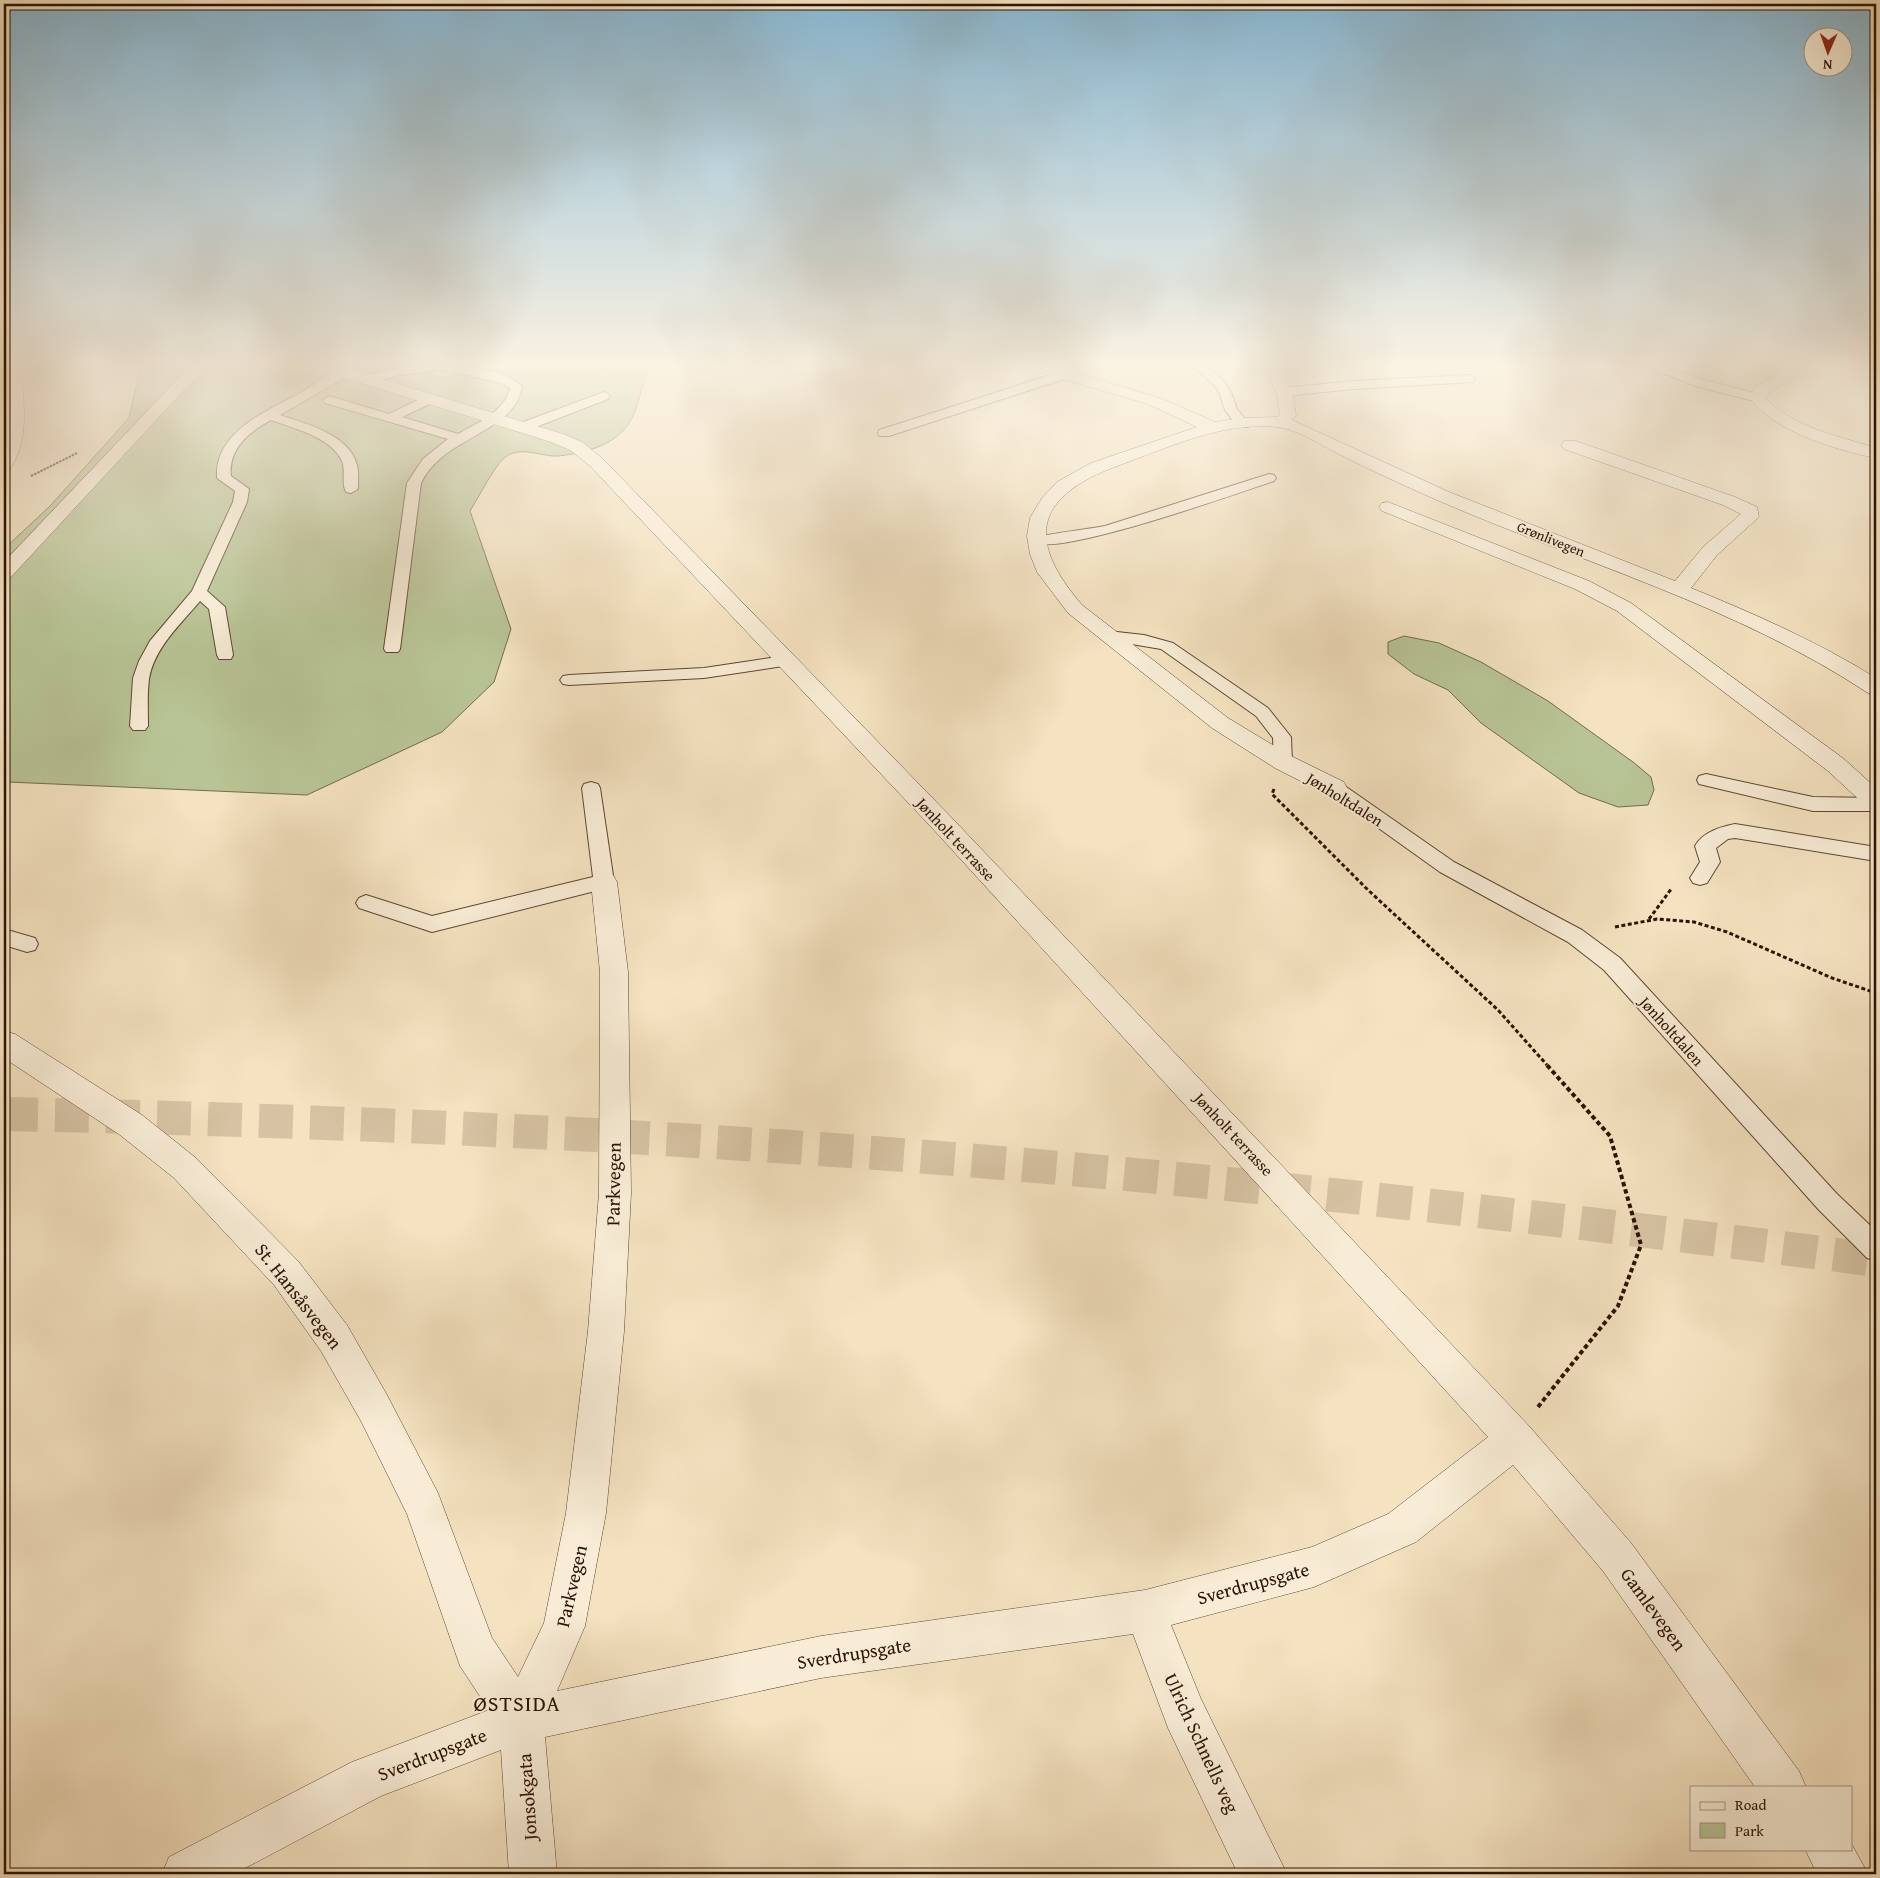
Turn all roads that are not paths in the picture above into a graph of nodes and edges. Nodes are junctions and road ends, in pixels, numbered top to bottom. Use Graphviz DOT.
graph roads {
  1 [pos="10,452"];
  2 [pos="119,452"];
  3 [pos="228,452"];
  4 [pos="343,452"];
  5 [pos="440,452"];
  6 [pos="583,452"];
  7 [pos="1139,452"];
  8 [pos="1346,452"];
  9 [pos="1589,452"];
  10 [pos="4,465"];
  11 [pos="1269,478"];
  12 [pos="351,489"];
  13 [pos="1388,507"];
  14 [pos="1036,540"];
  15 [pos="4,573"];
  16 [pos="1678,590"];
  17 [pos="199,592"];
  18 [pos="1108,636"];
  19 [pos="392,649"];
  20 [pos="225,655"];
  21 [pos="784,660"];
  22 [pos="569,680"];
  23 [pos="1876,688"];
  24 [pos="138,726"];
  25 [pos="1283,762"];
  26 [pos="1706,780"];
  27 [pos="591,788"];
  28 [pos="1335,788"];
  29 [pos="1876,800"];
  30 [pos="1876,805"];
  31 [pos="1876,854"];
  32 [pos="1700,878"];
  33 [pos="604,882"];
  34 [pos="366,903"];
  35 [pos="4,937"];
  36 [pos="26,944"];
  37 [pos="4,1043"];
  38 [pos="1876,1249"];
  39 [pos="1516,1439"];
  40 [pos="1145,1611"];
  41 [pos="521,1720"];
  42 [pos="1782,1786"];
  43 [pos="1829,1850"];
  44 [pos="186,1874"];
  45 [pos="533,1874"];
  46 [pos="1263,1874"];
  47 [pos="1844,1874"];
  1 -- 10 [label="street"];
  2 -- 15 [label="street"];
  3 -- 17 [label="lane"];
  4 -- 12 [label="lane"];
  5 -- 19 [label="lane"];
  6 -- 21 [label="street, Jønholt terrasse"];
  7 -- 14 [label="street, Jønholtdalen"];
  8 -- 16 [label="street, Grønlivegen"];
  9 -- 16 [label="street"];
  11 -- 14 [label="lane"];
  13 -- 29 [label="street, Grønlivegen"];
  14 -- 18 [label="street, Jønholtdalen"];
  16 -- 23 [label="street, Grønlivegen"];
  17 -- 20 [label="lane"];
  17 -- 24 [label="lane"];
  18 -- 25 [label="street, Jønholtdalen"];
  18 -- 25 [label="lane"];
  21 -- 22 [label="lane"];
  21 -- 39 [label="street, Jønholt terrasse"];
  25 -- 28 [label="street, Jønholtdalen"];
  26 -- 30 [label="lane"];
  27 -- 33 [label="lane"];
  28 -- 38 [label="lane, Jønholtdalen"];
  31 -- 32 [label="lane"];
  33 -- 34 [label="lane"];
  33 -- 41 [label="street, Parkvegen"];
  35 -- 36 [label="lane"];
  37 -- 41 [label="street, St. Hansåsvegen"];
  39 -- 40 [label="street, Sverdrupsgate"];
  39 -- 42 [label="street, Gamlevegen"];
  40 -- 41 [label="street, Sverdrupsgate"];
  40 -- 46 [label="street, Ulrich Schnells veg"];
  41 -- 44 [label="street, Sverdrupsgate"];
  41 -- 45 [label="street, Jonsokgata"];
  43 -- 47 [label="street"];
}
